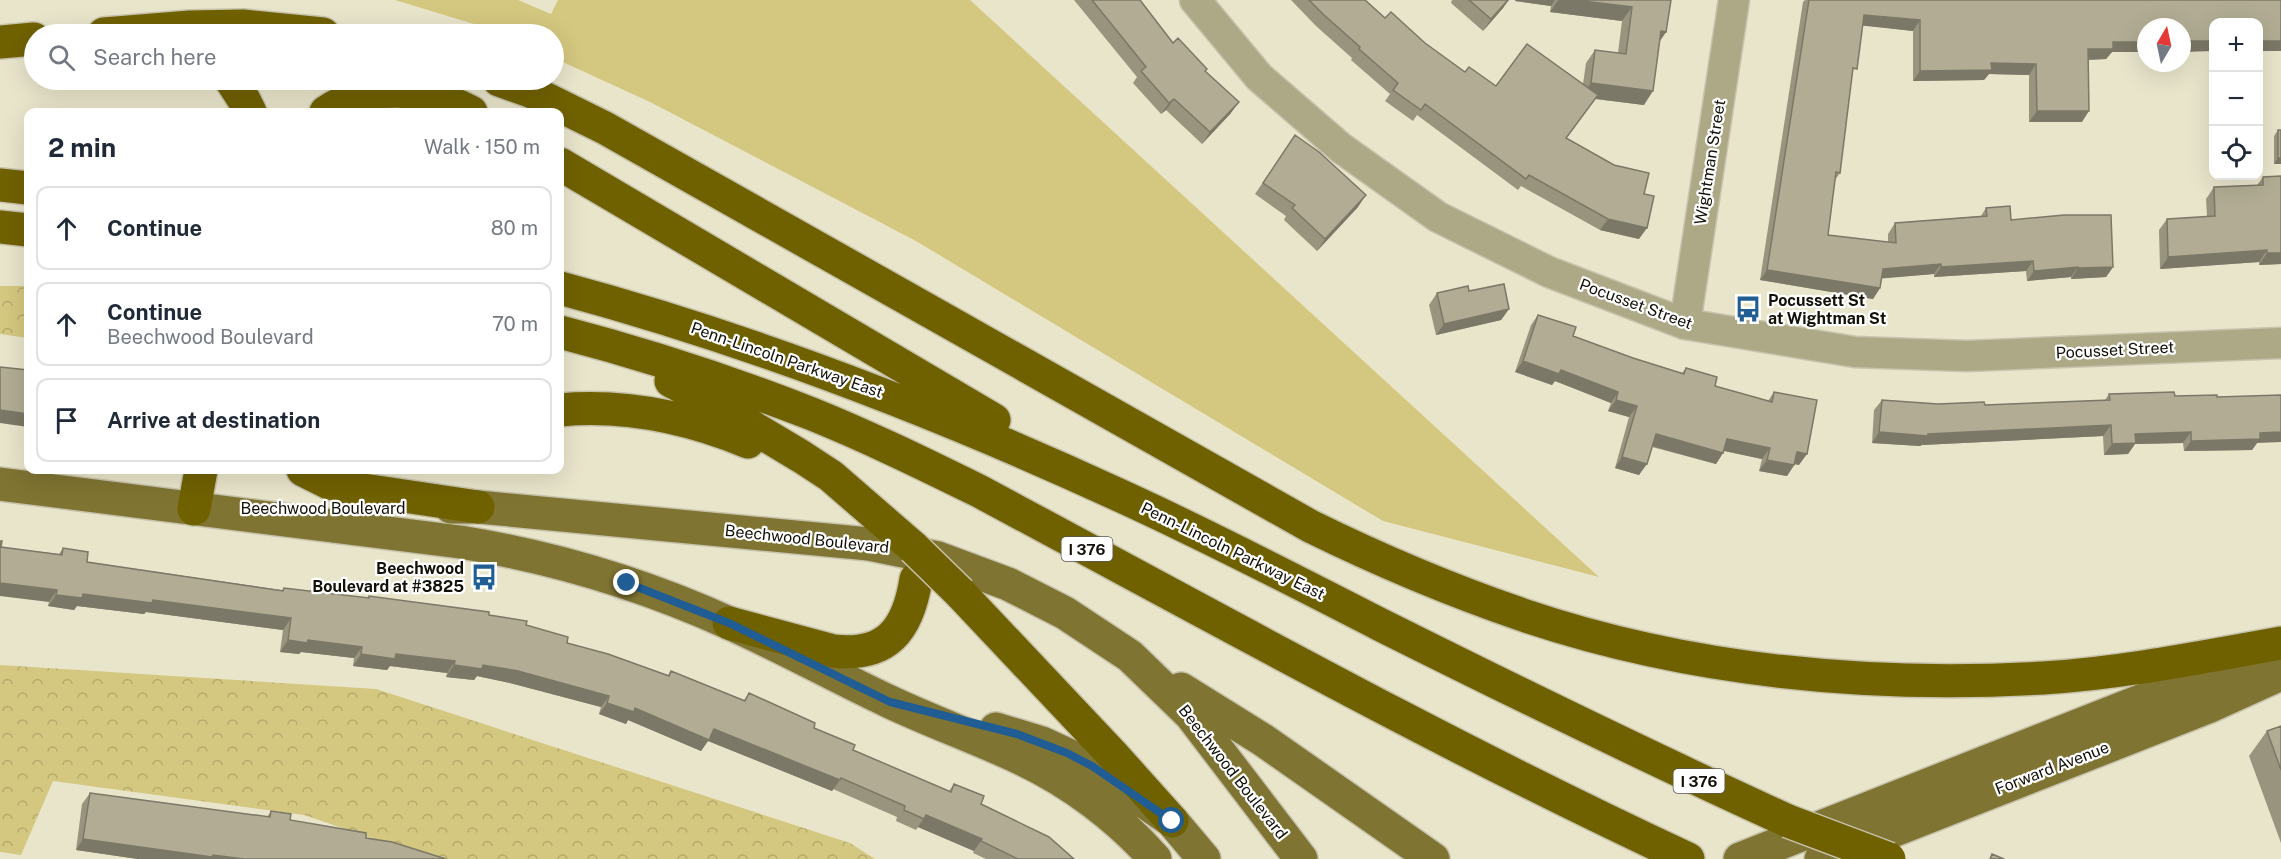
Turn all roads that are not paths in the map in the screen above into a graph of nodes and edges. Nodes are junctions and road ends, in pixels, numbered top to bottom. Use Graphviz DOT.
graph roads {
  1 [pos="1195,0"];
  2 [pos="1734,0"];
  3 [pos="24,40"];
  4 [pos="0,42"];
  5 [pos="238,90"];
  6 [pos="396,90"];
  7 [pos="396,90"];
  8 [pos="527,90"];
  9 [pos="248,108"];
  10 [pos="334,108"];
  11 [pos="462,108"];
  12 [pos="564,167"];
  13 [pos="0,185"];
  14 [pos="24,188"];
  15 [pos="0,227"];
  16 [pos="24,230"];
  17 [pos="24,240"];
  18 [pos="0,242"];
  19 [pos="564,289"];
  20 [pos="1685,324"];
  21 [pos="567,334"];
  22 [pos="2281,343"];
  23 [pos="564,410"];
  24 [pos="200,474"];
  25 [pos="311,474"];
  26 [pos="836,480"];
  27 [pos="0,484"];
  28 [pos="1125,497"];
  29 [pos="478,507"];
  30 [pos="194,508"];
  31 [pos="915,564"];
  32 [pos="729,623"];
  33 [pos="2281,643"];
  34 [pos="1130,656"];
  35 [pos="2281,656"];
  36 [pos="2281,674"];
  37 [pos="890,702"];
  38 [pos="1172,821"];
  39 [pos="1155,859"];
  40 [pos="1204,859"];
  41 [pos="1301,859"];
  42 [pos="1433,859"];
  43 [pos="1688,859"];
  44 [pos="1740,859"];
  45 [pos="1821,859"];
  46 [pos="1889,859"];
  1 -- 20 [label="street, Pocusset Street"];
  2 -- 20 [label="street, Wightman Street"];
  3 -- 4 [label="highway"];
  5 -- 9 [label="highway"];
  6 -- 11 [label="highway"];
  7 -- 10 [label="highway"];
  8 -- 33 [label="highway"];
  12 -- 28 [label="highway"];
  13 -- 14 [label="highway"];
  15 -- 16 [label="highway"];
  17 -- 18 [label="highway"];
  19 -- 28 [label="highway, Penn-Lincoln Parkway East / I 376"];
  20 -- 22 [label="street, Pocusset Street"];
  21 -- 26 [label="highway"];
  21 -- 43 [label="highway, I 376"];
  23 -- 26 [label="highway"];
  24 -- 30 [label="highway"];
  25 -- 29 [label="highway"];
  26 -- 31 [label="highway"];
  27 -- 30 [label="main road, Beechwood Boulevard"];
  28 -- 46 [label="highway, Penn-Lincoln Parkway East / I 376, bridge"];
  29 -- 30 [label="main road, Beechwood Boulevard"];
  29 -- 34 [label="main road, Beechwood Boulevard"];
  30 -- 32 [label="main road, Beechwood Boulevard"];
  31 -- 32 [label="highway"];
  31 -- 38 [label="highway, bridge"];
  32 -- 37 [label="main road, Beechwood Boulevard"];
  34 -- 41 [label="main road, Beechwood Boulevard"];
  34 -- 42 [label="main road"];
  35 -- 44 [label="main road"];
  36 -- 45 [label="main road, Forward Avenue"];
  37 -- 38 [label="main road"];
  37 -- 39 [label="main road, Beechwood Boulevard"];
  38 -- 40 [label="main road"];
}
